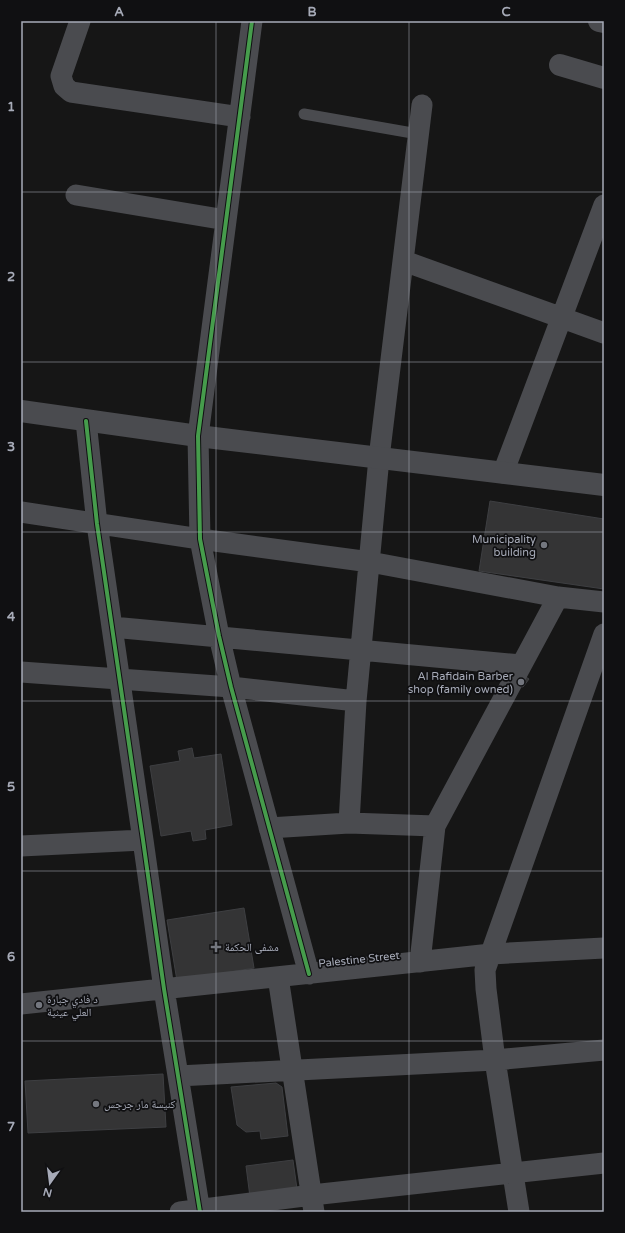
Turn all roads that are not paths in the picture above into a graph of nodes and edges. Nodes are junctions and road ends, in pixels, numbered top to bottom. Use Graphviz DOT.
graph roads {
  1 [pos="80,21"];
  2 [pos="252,21"];
  3 [pos="599,21"];
  4 [pos="604,22"];
  5 [pos="560,65"];
  6 [pos="604,78"];
  7 [pos="422,105"];
  8 [pos="304,114"];
  9 [pos="240,117"];
  10 [pos="418,134"];
  11 [pos="76,194"];
  12 [pos="604,205"];
  13 [pos="226,220"];
  14 [pos="404,261"];
  15 [pos="562,318"];
  16 [pos="604,333"];
  17 [pos="21,412"];
  18 [pos="86,421"];
  19 [pos="198,436"];
  20 [pos="380,458"];
  21 [pos="503,473"];
  22 [pos="604,485"];
  23 [pos="21,512"];
  24 [pos="97,524"];
  25 [pos="200,539"];
  26 [pos="370,562"];
  27 [pos="558,597"];
  28 [pos="604,602"];
  29 [pos="112,627"];
  30 [pos="604,634"];
  31 [pos="219,636"];
  32 [pos="361,650"];
  33 [pos="521,665"];
  34 [pos="21,672"];
  35 [pos="120,680"];
  36 [pos="231,687"];
  37 [pos="356,701"];
  38 [pos="349,823"];
  39 [pos="435,826"];
  40 [pos="269,828"];
  41 [pos="142,840"];
  42 [pos="21,846"];
  43 [pos="604,948"];
  44 [pos="491,954"];
  45 [pos="420,962"];
  46 [pos="309,974"];
  47 [pos="278,977"];
  48 [pos="164,989"];
  49 [pos="21,1004"];
  50 [pos="604,1050"];
  51 [pos="495,1060"];
  52 [pos="292,1070"];
  53 [pos="178,1076"];
  54 [pos="604,1162"];
  55 [pos="513,1173"];
  56 [pos="313,1204"];
  57 [pos="194,1211"];
  58 [pos="519,1212"];
  1 -- 9 [label="street"];
  2 -- 9 [label="street"];
  3 -- 4 [label="street"];
  5 -- 6 [label="street"];
  7 -- 10 [label="street"];
  8 -- 10 [label="lane"];
  9 -- 13 [label="street"];
  10 -- 14 [label="street"];
  11 -- 13 [label="street"];
  12 -- 15 [label="street"];
  13 -- 19 [label="street"];
  14 -- 15 [label="street"];
  14 -- 20 [label="street"];
  15 -- 16 [label="street"];
  15 -- 21 [label="street"];
  17 -- 18 [label="street"];
  18 -- 19 [label="street"];
  18 -- 24 [label="street"];
  19 -- 20 [label="street"];
  19 -- 25 [label="street"];
  20 -- 21 [label="street"];
  20 -- 26 [label="street"];
  21 -- 22 [label="street"];
  23 -- 24 [label="street"];
  24 -- 25 [label="street"];
  24 -- 29 [label="street"];
  25 -- 26 [label="street"];
  25 -- 31 [label="street"];
  26 -- 27 [label="street"];
  26 -- 32 [label="street"];
  27 -- 28 [label="street"];
  27 -- 33 [label="street"];
  29 -- 31 [label="street"];
  29 -- 35 [label="street"];
  30 -- 44 [label="street"];
  31 -- 32 [label="street"];
  31 -- 36 [label="street"];
  32 -- 33 [label="street"];
  32 -- 37 [label="street"];
  33 -- 39 [label="street"];
  34 -- 35 [label="street"];
  35 -- 36 [label="street"];
  35 -- 41 [label="street"];
  36 -- 37 [label="street"];
  36 -- 40 [label="street"];
  37 -- 38 [label="street"];
  38 -- 39 [label="street"];
  38 -- 40 [label="street"];
  39 -- 45 [label="street"];
  40 -- 46 [label="street"];
  41 -- 42 [label="street"];
  41 -- 48 [label="street"];
  43 -- 44 [label="street, Palestine Street"];
  44 -- 45 [label="street, Palestine Street"];
  44 -- 51 [label="street"];
  45 -- 46 [label="street, Palestine Street"];
  46 -- 47 [label="street, Palestine Street"];
  47 -- 48 [label="street, Palestine Street"];
  47 -- 52 [label="street"];
  48 -- 49 [label="street, Palestine Street"];
  48 -- 53 [label="street"];
  50 -- 51 [label="street"];
  51 -- 52 [label="street"];
  51 -- 55 [label="street"];
  52 -- 53 [label="street"];
  52 -- 56 [label="street"];
  53 -- 57 [label="street"];
  54 -- 55 [label="street"];
  55 -- 56 [label="street"];
  55 -- 58 [label="street"];
  56 -- 57 [label="street"];
}
